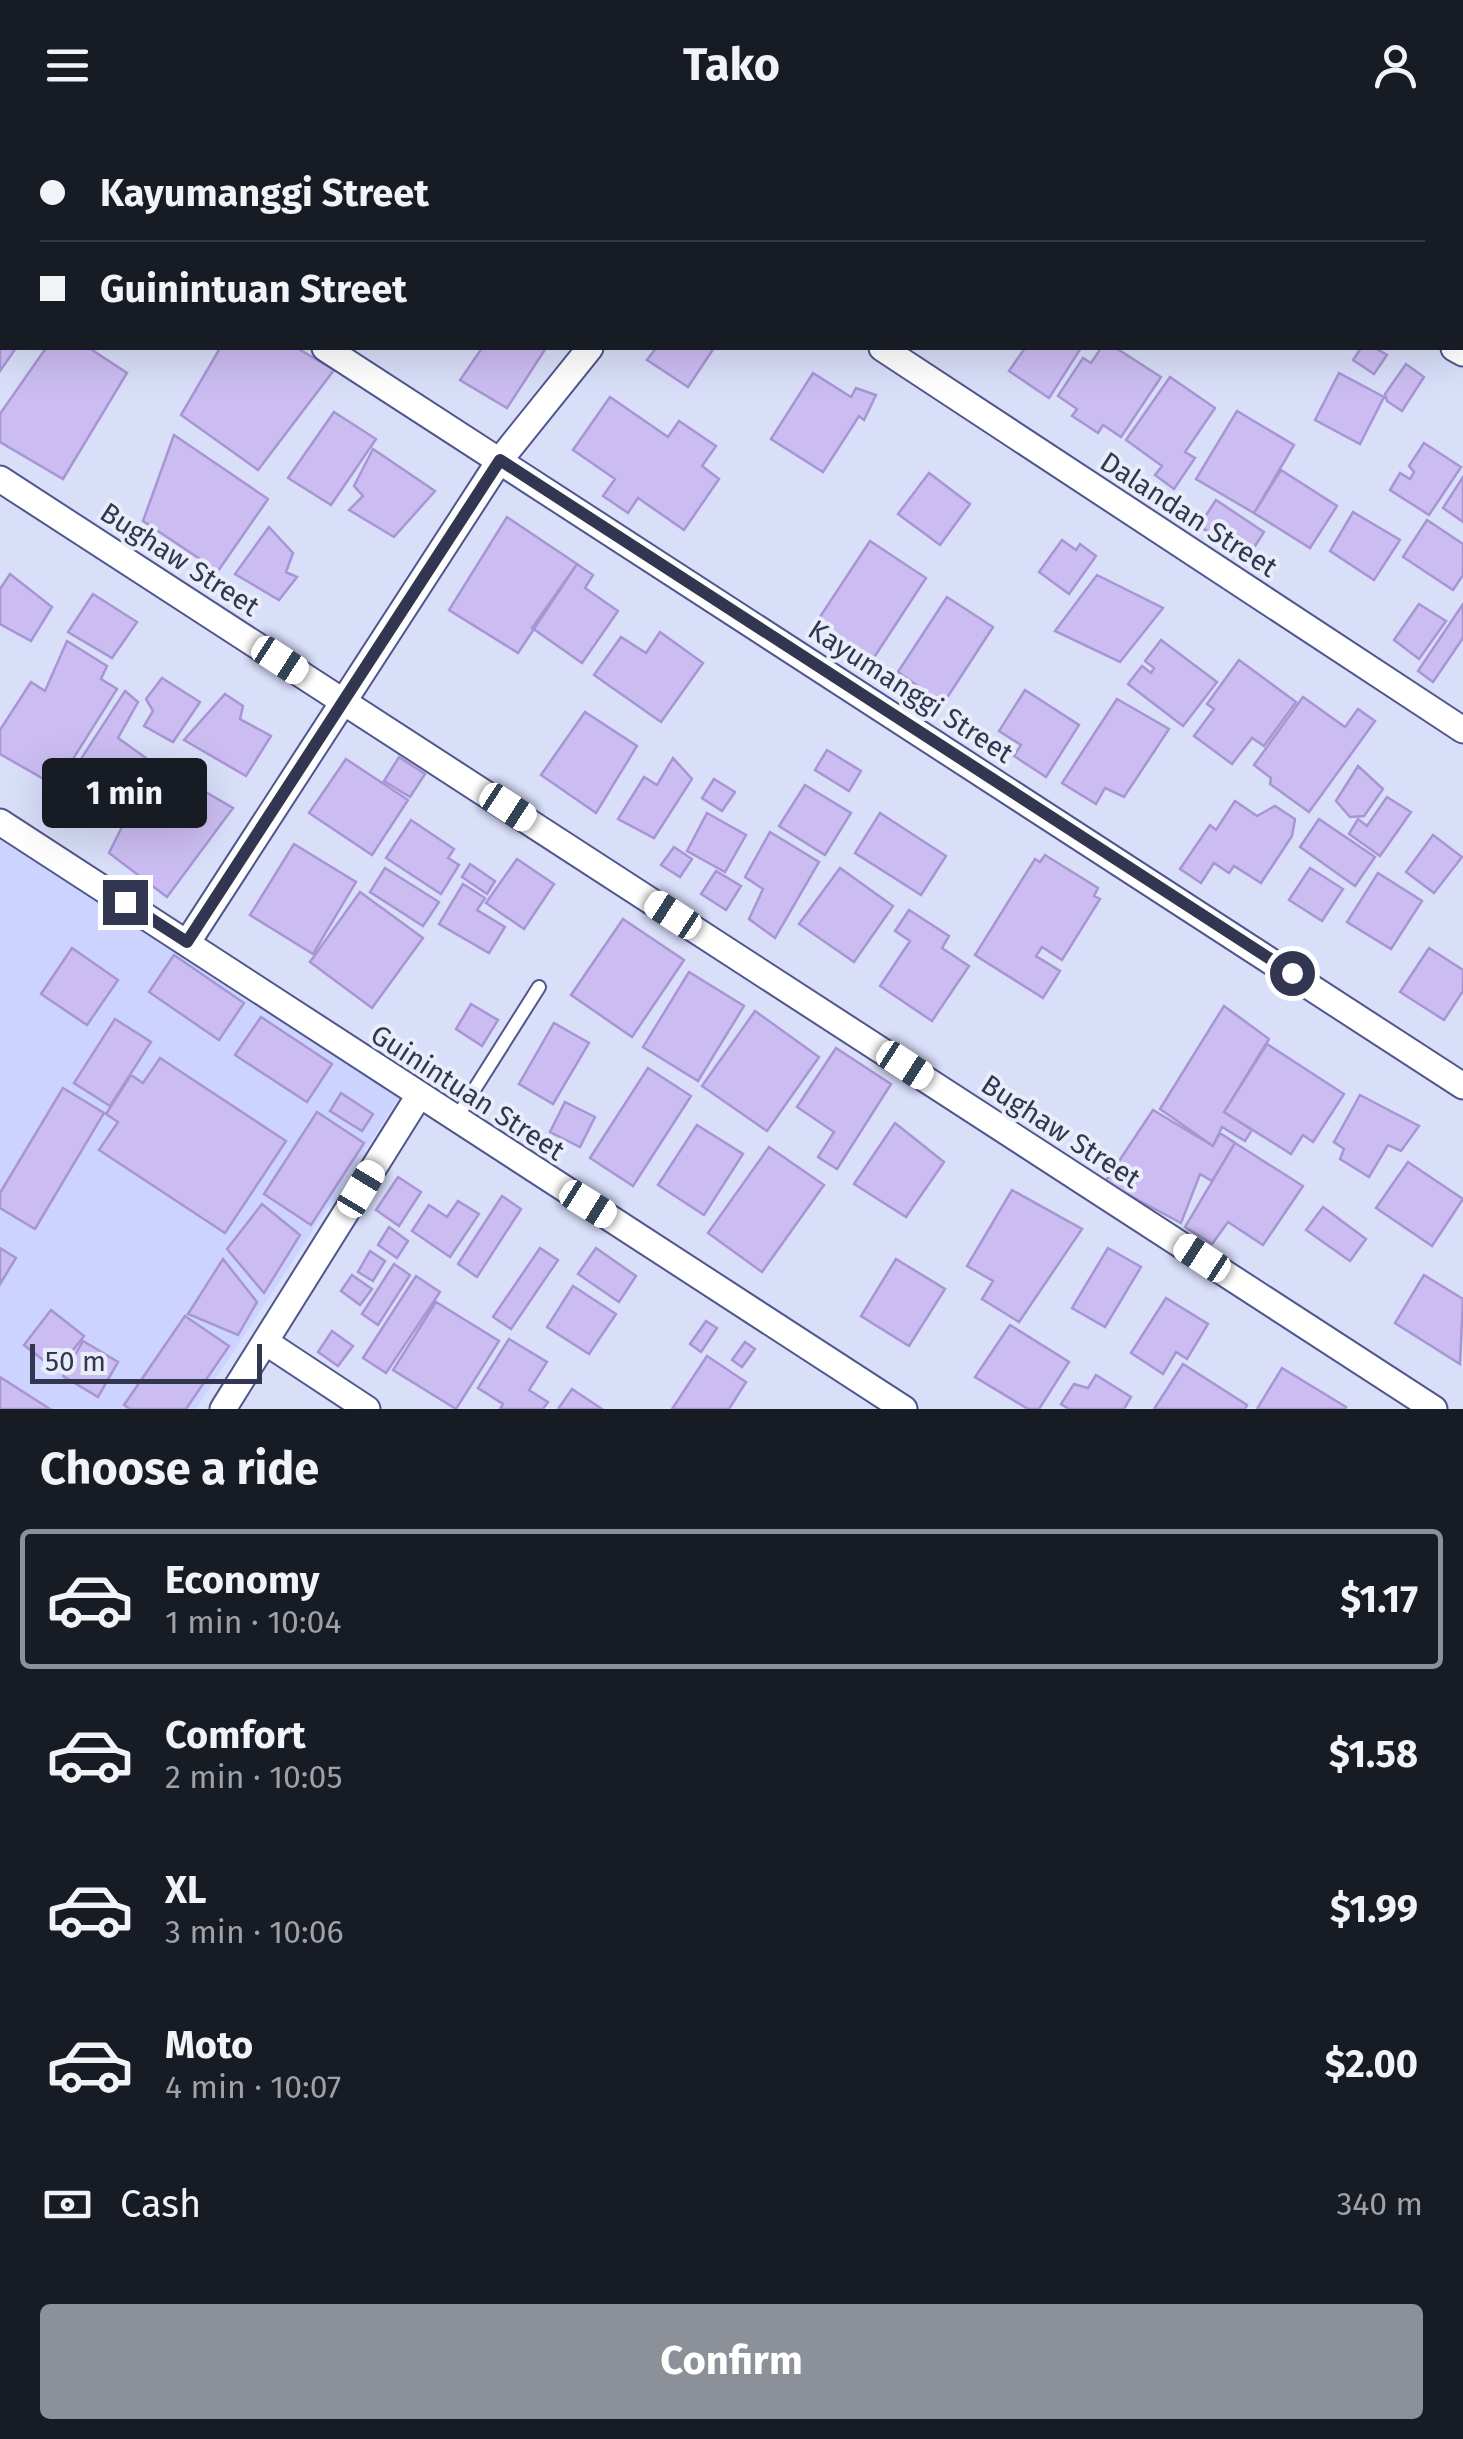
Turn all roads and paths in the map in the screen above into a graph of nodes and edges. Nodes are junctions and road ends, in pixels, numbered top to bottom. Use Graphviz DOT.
graph roads {
  1 [pos="328,350"];
  2 [pos="588,350"];
  3 [pos="885,350"];
  4 [pos="500,460"];
  5 [pos="0,479"];
  6 [pos="342,700"];
  7 [pos="1463,730"];
  8 [pos="0,822"];
  9 [pos="187,942"];
  10 [pos="539,987"];
  11 [pos="1463,1086"];
  12 [pos="418,1097"];
  13 [pos="455,1120"];
  14 [pos="267,1342"];
  15 [pos="223,1409"];
  16 [pos="367,1409"];
  17 [pos="904,1409"];
  18 [pos="1434,1409"];
  1 -- 4 [label="street, Kayumanggi Street"];
  2 -- 4 [label="street"];
  3 -- 7 [label="street, Dalandan Street"];
  4 -- 6 [label="street"];
  4 -- 11 [label="street, Kayumanggi Street"];
  5 -- 6 [label="street, Bughaw Street"];
  6 -- 9 [label="street"];
  6 -- 18 [label="street, Bughaw Street"];
  8 -- 9 [label="street, Guinintuan Street"];
  9 -- 12 [label="street, Guinintuan Street"];
  10 -- 13 [label="lane"];
  12 -- 13 [label="street, Guinintuan Street"];
  12 -- 14 [label="street"];
  13 -- 17 [label="street, Guinintuan Street"];
  14 -- 15 [label="street"];
  14 -- 16 [label="street"];
}
